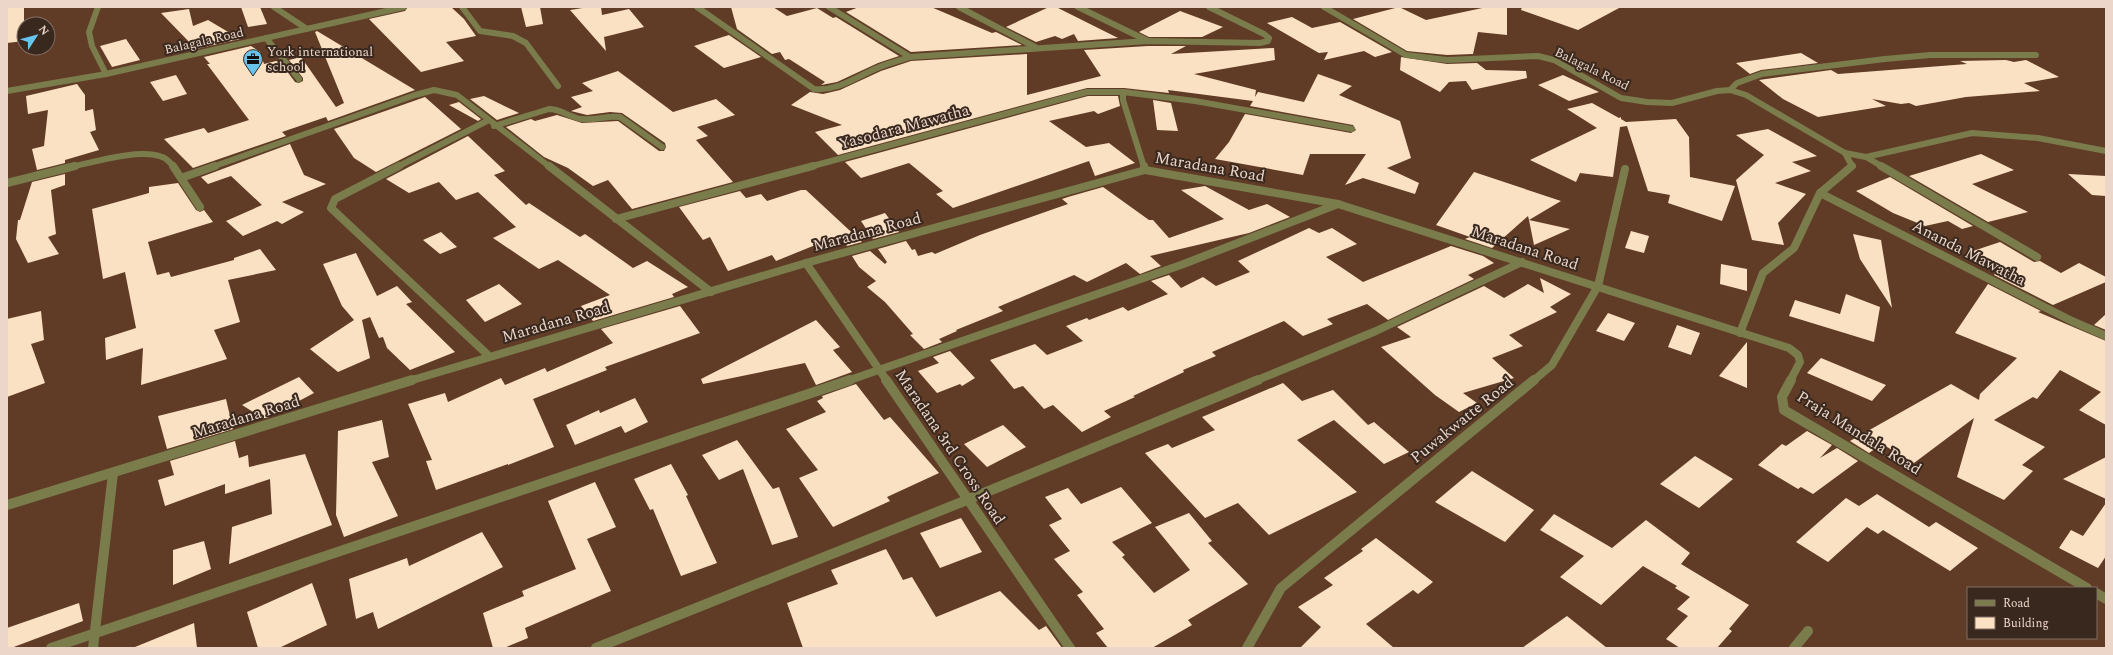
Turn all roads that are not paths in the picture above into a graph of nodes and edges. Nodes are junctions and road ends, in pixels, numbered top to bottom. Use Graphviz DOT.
graph roads {
  1 [pos="98,7"];
  2 [pos="274,7"];
  3 [pos="404,7"];
  4 [pos="462,7"];
  5 [pos="697,7"];
  6 [pos="829,7"];
  7 [pos="959,7"];
  8 [pos="1078,7"];
  9 [pos="1209,7"];
  10 [pos="1326,7"];
  11 [pos="307,29"];
  12 [pos="266,38"];
  13 [pos="1148,41"];
  14 [pos="1036,48"];
  15 [pos="2036,55"];
  16 [pos="910,57"];
  17 [pos="106,74"];
  18 [pos="299,78"];
  19 [pos="558,86"];
  20 [pos="1730,90"];
  21 [pos="7,91"];
  22 [pos="1123,92"];
  23 [pos="488,121"];
  24 [pos="494,126"];
  25 [pos="1352,129"];
  26 [pos="662,147"];
  27 [pos="2106,151"];
  28 [pos="1845,153"];
  29 [pos="1866,158"];
  30 [pos="1145,170"];
  31 [pos="1625,170"];
  32 [pos="181,178"];
  33 [pos="7,183"];
  34 [pos="1820,193"];
  35 [pos="1338,204"];
  36 [pos="200,207"];
  37 [pos="616,219"];
  38 [pos="2037,256"];
  39 [pos="1522,262"];
  40 [pos="806,263"];
  41 [pos="1598,286"];
  42 [pos="711,292"];
  43 [pos="1740,333"];
  44 [pos="2106,336"];
  45 [pos="489,356"];
  46 [pos="879,370"];
  47 [pos="113,473"];
  48 [pos="967,500"];
  49 [pos="7,505"];
  50 [pos="2085,587"];
  51 [pos="2097,594"];
  52 [pos="2106,599"];
  53 [pos="1808,631"];
  54 [pos="94,633"];
  55 [pos="51,648"];
  56 [pos="93,648"];
  57 [pos="596,648"];
  58 [pos="1070,648"];
  59 [pos="1247,648"];
  60 [pos="1794,648"];
  1 -- 17 [label="street"];
  2 -- 11 [label="street"];
  3 -- 11 [label="street, Balagala Road"];
  4 -- 19 [label="street"];
  5 -- 16 [label="street"];
  6 -- 16 [label="street"];
  7 -- 14 [label="street"];
  8 -- 13 [label="street"];
  9 -- 13 [label="street"];
  10 -- 20 [label="street, Balagala Road"];
  11 -- 12 [label="street, Balagala Road"];
  12 -- 17 [label="street, Balagala Road"];
  12 -- 18 [label="street"];
  13 -- 14 [label="street"];
  14 -- 16 [label="street"];
  15 -- 20 [label="street"];
  17 -- 21 [label="street, Balagala Road"];
  20 -- 28 [label="street, Balagala Road"];
  22 -- 25 [label="street, Yasodara Mawatha"];
  22 -- 30 [label="street"];
  22 -- 37 [label="street, Yasodara Mawatha"];
  23 -- 24 [label="street"];
  23 -- 32 [label="street"];
  23 -- 45 [label="street"];
  24 -- 26 [label="street"];
  24 -- 37 [label="street"];
  27 -- 29 [label="street"];
  28 -- 29 [label="street, Balagala Road"];
  28 -- 34 [label="street"];
  29 -- 38 [label="street"];
  30 -- 35 [label="street, Maradana Road"];
  30 -- 40 [label="street, Maradana Road"];
  31 -- 41 [label="street, Puwakwatte Road"];
  32 -- 33 [label="street"];
  32 -- 36 [label="street"];
  34 -- 43 [label="street"];
  34 -- 44 [label="street, Ananda Mawatha"];
  35 -- 39 [label="street, Maradana Road"];
  35 -- 46 [label="street"];
  37 -- 42 [label="street"];
  39 -- 41 [label="street, Maradana Road"];
  39 -- 48 [label="street"];
  40 -- 42 [label="street, Maradana Road"];
  40 -- 46 [label="street, Maradana 3rd Cross Road"];
  41 -- 43 [label="street, Maradana Road"];
  41 -- 59 [label="street, Puwakwatte Road"];
  42 -- 45 [label="street, Maradana Road"];
  43 -- 50 [label="street, Praja Mandala Road"];
  45 -- 47 [label="street, Maradana Road"];
  46 -- 48 [label="street, Maradana 3rd Cross Road"];
  46 -- 54 [label="street"];
  47 -- 49 [label="street, Maradana Road"];
  47 -- 54 [label="street"];
  48 -- 57 [label="street"];
  48 -- 58 [label="street, Maradana 3rd Cross Road"];
  51 -- 52 [label="street"];
  53 -- 60 [label="street"];
  54 -- 55 [label="street"];
  54 -- 56 [label="street"];
}
